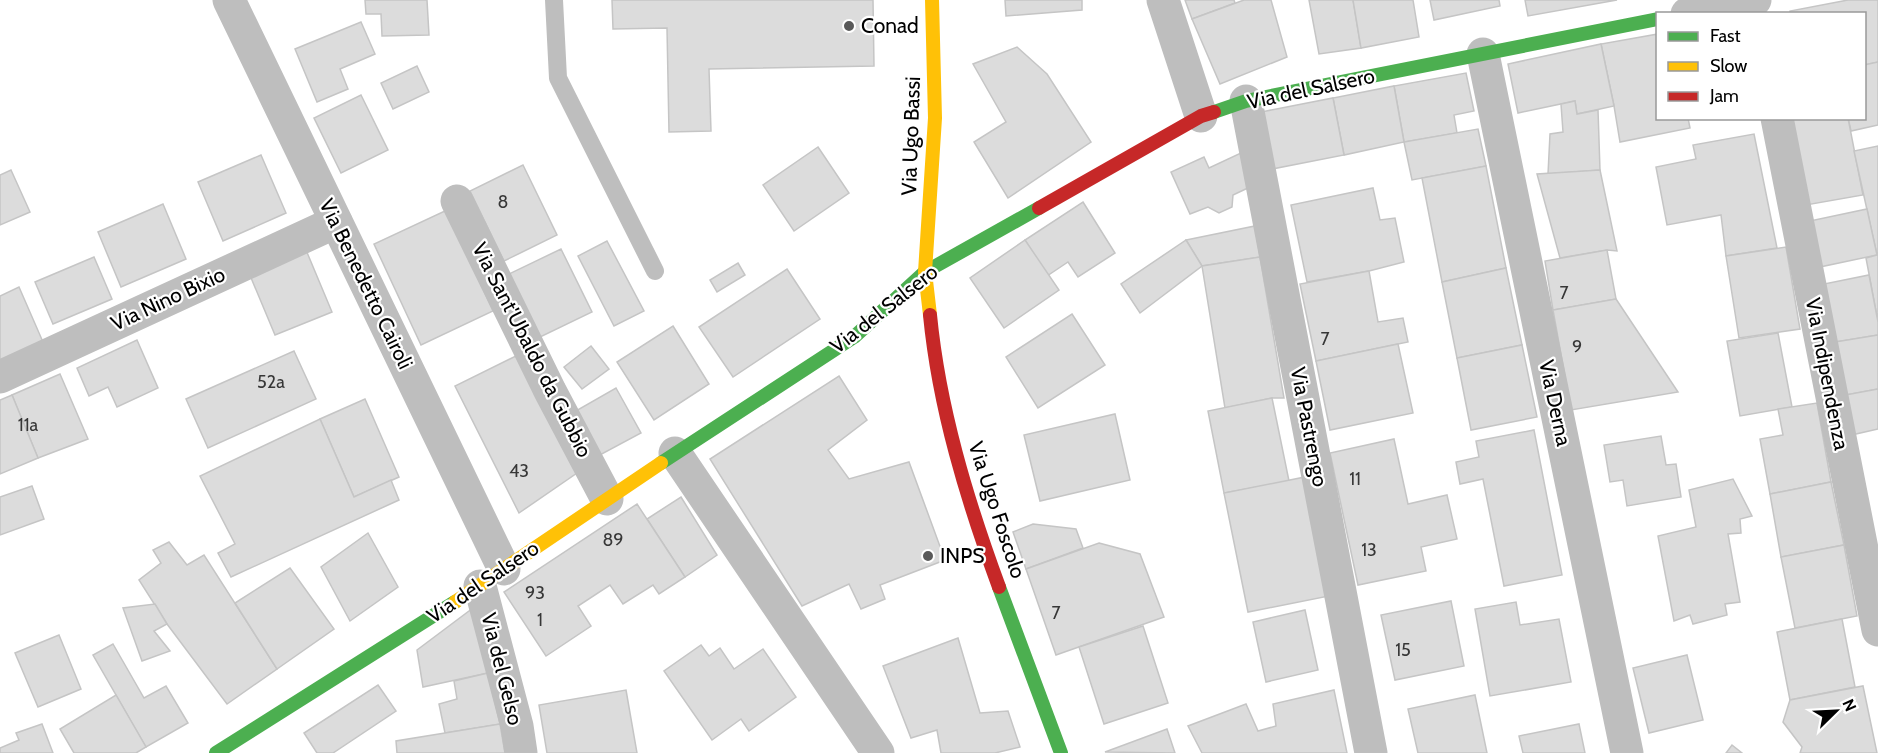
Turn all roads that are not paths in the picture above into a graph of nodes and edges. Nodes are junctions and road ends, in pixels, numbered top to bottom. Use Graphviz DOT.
graph roads {
  1 [pos="229,0"];
  2 [pos="554,0"];
  3 [pos="932,0"];
  4 [pos="1163,0"];
  5 [pos="1754,0"];
  6 [pos="1697,12"];
  7 [pos="1656,19"];
  8 [pos="1483,54"];
  9 [pos="1246,101"];
  10 [pos="1201,116"];
  11 [pos="1777,120"];
  12 [pos="457,201"];
  13 [pos="336,222"];
  14 [pos="655,271"];
  15 [pos="925,272"];
  16 [pos="0,377"];
  17 [pos="675,453"];
  18 [pos="607,499"];
  19 [pos="492,577"];
  20 [pos="1878,630"];
  21 [pos="216,753"];
  22 [pos="521,753"];
  23 [pos="878,753"];
  24 [pos="1061,753"];
  25 [pos="1371,753"];
  26 [pos="1627,753"];
  1 -- 13 [label="street, Via Benedetto Cairoli"];
  2 -- 14 [label="lane"];
  3 -- 15 [label="street, Via Ugo Bassi"];
  4 -- 10 [label="street"];
  5 -- 6 [label="street"];
  7 -- 8 [label="street, Via del Salsero"];
  8 -- 9 [label="street, Via del Salsero"];
  8 -- 26 [label="street, Via Derna"];
  9 -- 10 [label="street, Via del Salsero"];
  9 -- 25 [label="street, Via Pastrengo"];
  10 -- 15 [label="street, Via del Salsero"];
  11 -- 20 [label="street, Via Indipendenza"];
  12 -- 18 [label="street, Via Sant'Ubaldo da Gubbio"];
  13 -- 16 [label="street, Via Nino Bixio"];
  13 -- 19 [label="street, Via Benedetto Cairoli"];
  15 -- 17 [label="street, Via del Salsero"];
  15 -- 24 [label="street, Via Ugo Foscolo"];
  17 -- 18 [label="street, Via del Salsero"];
  17 -- 23 [label="street"];
  18 -- 19 [label="street, Via del Salsero"];
  19 -- 21 [label="street, Via del Salsero"];
  19 -- 22 [label="street, Via del Gelso"];
}
